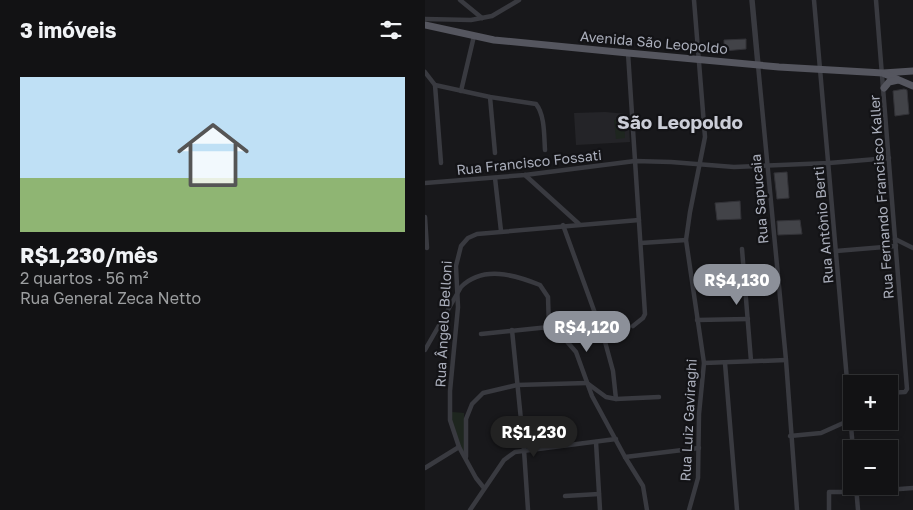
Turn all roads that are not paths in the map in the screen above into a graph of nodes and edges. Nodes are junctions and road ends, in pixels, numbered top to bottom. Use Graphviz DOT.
graph roads {
  1 [pos="459,0"];
  2 [pos="519,0"];
  3 [pos="694,0"];
  4 [pos="752,0"];
  5 [pos="814,0"];
  6 [pos="876,0"];
  7 [pos="482,18"];
  8 [pos="425,20"];
  9 [pos="425,25"];
  10 [pos="474,36"];
  11 [pos="627,53"];
  12 [pos="699,59"];
  13 [pos="758,65"];
  14 [pos="820,69"];
  15 [pos="913,71"];
  16 [pos="425,72"];
  17 [pos="883,73"];
  18 [pos="900,80"];
  19 [pos="435,85"];
  20 [pos="913,86"];
  21 [pos="884,88"];
  22 [pos="461,91"];
  23 [pos="490,96"];
  24 [pos="545,150"];
  25 [pos="495,153"];
  26 [pos="889,158"];
  27 [pos="635,161"];
  28 [pos="441,163"];
  29 [pos="700,164"];
  30 [pos="829,164"];
  31 [pos="768,165"];
  32 [pos="525,175"];
  33 [pos="495,178"];
  34 [pos="425,183"];
  35 [pos="425,217"];
  36 [pos="639,220"];
  37 [pos="579,224"];
  38 [pos="563,226"];
  39 [pos="501,232"];
  40 [pos="895,239"];
  41 [pos="686,240"];
  42 [pos="641,243"];
  43 [pos="896,246"];
  44 [pos="427,248"];
  45 [pos="913,248"];
  46 [pos="742,250"];
  47 [pos="836,252"];
  48 [pos="457,294"];
  49 [pos="747,319"];
  50 [pos="697,320"];
  51 [pos="633,326"];
  52 [pos="549,327"];
  53 [pos="512,330"];
  54 [pos="481,334"];
  55 [pos="425,350"];
  56 [pos="786,360"];
  57 [pos="751,361"];
  58 [pos="725,363"];
  59 [pos="704,364"];
  60 [pos="848,375"];
  61 [pos="587,383"];
  62 [pos="517,385"];
  63 [pos="898,392"];
  64 [pos="659,398"];
  65 [pos="616,399"];
  66 [pos="843,423"];
  67 [pos="790,436"];
  68 [pos="616,439"];
  69 [pos="596,442"];
  70 [pos="459,448"];
  71 [pos="699,448"];
  72 [pos="524,450"];
  73 [pos="625,457"];
  74 [pos="466,458"];
  75 [pos="425,468"];
  76 [pos="484,488"];
  77 [pos="898,488"];
  78 [pos="913,488"];
  79 [pos="843,490"];
  80 [pos="599,494"];
  81 [pos="857,495"];
  82 [pos="565,496"];
  83 [pos="470,510"];
  84 [pos="528,510"];
  85 [pos="601,510"];
  86 [pos="647,510"];
  87 [pos="689,510"];
  88 [pos="737,510"];
  89 [pos="797,510"];
  90 [pos="829,510"];
  91 [pos="858,510"];
  1 -- 7 [label="street"];
  2 -- 7 [label="street"];
  3 -- 12 [label="street, Rua Luiz Gaviraghi"];
  4 -- 13 [label="street"];
  5 -- 14 [label="street, Rua Antônio Berti"];
  6 -- 17 [label="street, Rua Fernando Francisco Kaller"];
  7 -- 8 [label="street"];
  9 -- 10 [label="main road, Avenida São Leopoldo"];
  10 -- 11 [label="main road, Avenida São Leopoldo"];
  10 -- 22 [label="street"];
  11 -- 12 [label="main road, Avenida São Leopoldo"];
  11 -- 27 [label="street"];
  12 -- 13 [label="main road, Avenida São Leopoldo"];
  12 -- 29 [label="street, Rua Luiz Gaviraghi"];
  13 -- 14 [label="main road, Avenida São Leopoldo"];
  13 -- 31 [label="street, Rua Sapucaia"];
  14 -- 17 [label="main road, Avenida São Leopoldo"];
  14 -- 30 [label="street, Rua Antônio Berti"];
  15 -- 17 [label="main road, Avenida São Leopoldo"];
  16 -- 19 [label="street"];
  17 -- 18 [label="main road, Avenida São Leopoldo"];
  17 -- 21 [label="street, Rua Fernando Francisco Kaller"];
  18 -- 20 [label="main road, Avenida São Leopoldo"];
  18 -- 21 [label="main road"];
  19 -- 22 [label="street"];
  19 -- 28 [label="street"];
  21 -- 26 [label="street, Rua Fernando Francisco Kaller"];
  22 -- 23 [label="street"];
  23 -- 24 [label="street"];
  23 -- 25 [label="street"];
  26 -- 30 [label="street, Rua Francisco Fossati"];
  26 -- 40 [label="street, Rua Fernando Francisco Kaller"];
  27 -- 29 [label="street, Rua Francisco Fossati"];
  27 -- 32 [label="street, Rua Francisco Fossati"];
  27 -- 36 [label="street"];
  29 -- 31 [label="street, Rua Francisco Fossati"];
  29 -- 41 [label="street, Rua Luiz Gaviraghi"];
  30 -- 31 [label="street, Rua Francisco Fossati"];
  30 -- 47 [label="street, Rua Antônio Berti"];
  31 -- 56 [label="street, Rua Sapucaia"];
  32 -- 33 [label="street, Rua Francisco Fossati"];
  32 -- 37 [label="street"];
  33 -- 34 [label="street, Rua Francisco Fossati"];
  33 -- 39 [label="street"];
  35 -- 44 [label="street"];
  36 -- 37 [label="street, Rua Ângelo Belloni"];
  36 -- 42 [label="street"];
  37 -- 38 [label="street, Rua Ângelo Belloni"];
  38 -- 39 [label="street, Rua Ângelo Belloni"];
  38 -- 65 [label="street"];
  39 -- 48 [label="street, Rua Ângelo Belloni"];
  40 -- 43 [label="street, Rua Fernando Francisco Kaller"];
  40 -- 45 [label="street"];
  41 -- 42 [label="street"];
  41 -- 50 [label="street, Rua Luiz Gaviraghi"];
  42 -- 51 [label="street"];
  43 -- 47 [label="street"];
  43 -- 63 [label="street, Rua Fernando Francisco Kaller"];
  46 -- 49 [label="street"];
  47 -- 60 [label="street, Rua Antônio Berti"];
  48 -- 52 [label="street"];
  48 -- 55 [label="street"];
  48 -- 70 [label="street, Rua Ângelo Belloni"];
  49 -- 50 [label="street"];
  49 -- 57 [label="street"];
  50 -- 59 [label="street, Rua Luiz Gaviraghi"];
  52 -- 53 [label="street"];
  52 -- 61 [label="street"];
  53 -- 54 [label="street"];
  53 -- 62 [label="street"];
  56 -- 57 [label="street"];
  56 -- 67 [label="street, Rua Sapucaia"];
  57 -- 58 [label="street"];
  58 -- 59 [label="street"];
  58 -- 88 [label="street"];
  59 -- 71 [label="street, Rua Luiz Gaviraghi"];
  61 -- 62 [label="street"];
  61 -- 65 [label="street"];
  61 -- 68 [label="street"];
  62 -- 72 [label="street"];
  62 -- 74 [label="street"];
  64 -- 65 [label="street"];
  66 -- 67 [label="street"];
  67 -- 89 [label="street, Rua Sapucaia"];
  68 -- 69 [label="street"];
  68 -- 73 [label="street"];
  69 -- 72 [label="street"];
  69 -- 80 [label="street"];
  70 -- 74 [label="street, Rua Ângelo Belloni"];
  70 -- 75 [label="street"];
  71 -- 73 [label="street"];
  71 -- 87 [label="street, Rua Luiz Gaviraghi"];
  72 -- 76 [label="street"];
  72 -- 84 [label="street"];
  73 -- 86 [label="street"];
  74 -- 76 [label="street, Rua Ângelo Belloni"];
  76 -- 83 [label="street"];
  77 -- 78 [label="street"];
  79 -- 90 [label="street"];
  80 -- 82 [label="street"];
  80 -- 85 [label="street"];
  81 -- 91 [label="street"];
}
